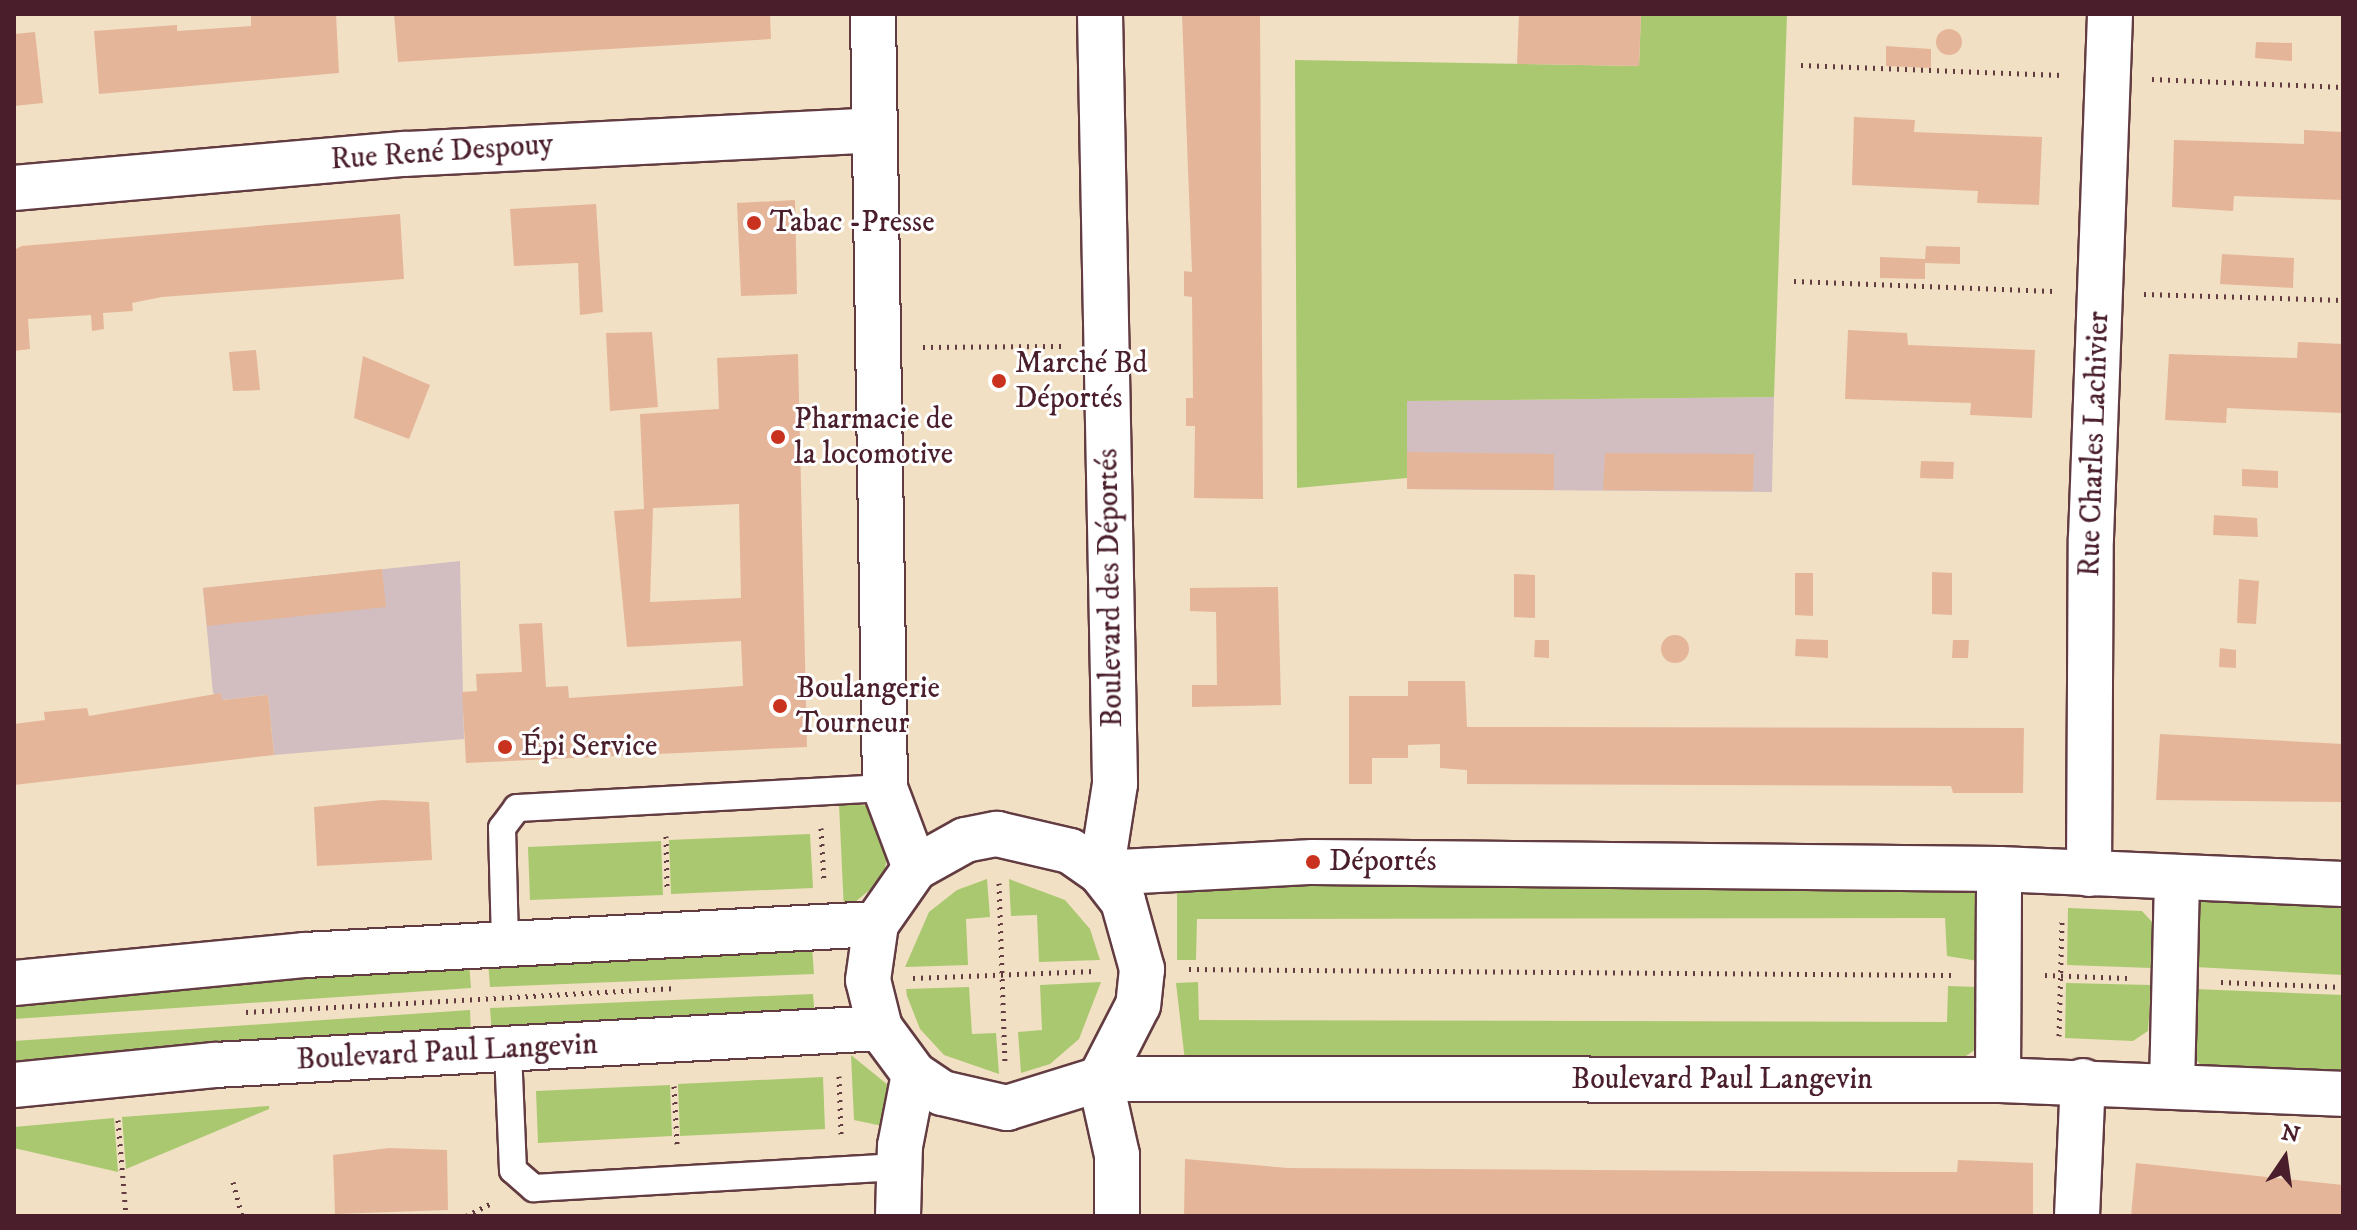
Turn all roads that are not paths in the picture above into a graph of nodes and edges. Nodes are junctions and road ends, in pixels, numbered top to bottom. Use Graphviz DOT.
graph roads {
  1 [pos="873,14"];
  2 [pos="1100,14"];
  3 [pos="2110,14"];
  4 [pos="872,130"];
  5 [pos="14,188"];
  6 [pos="885,788"];
  7 [pos="915,868"];
  8 [pos="1999,869"];
  9 [pos="1101,873"];
  10 [pos="2076,874"];
  11 [pos="2177,877"];
  12 [pos="2343,884"];
  13 [pos="876,924"];
  14 [pos="490,943"];
  15 [pos="14,983"];
  16 [pos="880,1028"];
  17 [pos="492,1051"];
  18 [pos="914,1074"];
  19 [pos="1100,1079"];
  20 [pos="1998,1080"];
  21 [pos="2070,1081"];
  22 [pos="14,1085"];
  23 [pos="2172,1085"];
  24 [pos="2343,1094"];
  25 [pos="898,1167"];
  26 [pos="898,1216"];
  27 [pos="1117,1216"];
  28 [pos="2077,1216"];
  1 -- 4 [label="street"];
  2 -- 9 [label="street, Boulevard des Déportés"];
  3 -- 10 [label="street, Rue Charles Lachivier"];
  4 -- 5 [label="street, Rue René Despouy"];
  4 -- 6 [label="street"];
  6 -- 7 [label="street"];
  6 -- 14 [label="lane"];
  7 -- 9 [label="street"];
  7 -- 13 [label="street"];
  8 -- 9 [label="street"];
  8 -- 10 [label="street"];
  8 -- 20 [label="street"];
  9 -- 19 [label="street"];
  10 -- 11 [label="street"];
  11 -- 12 [label="street"];
  11 -- 23 [label="street"];
  13 -- 14 [label="street"];
  13 -- 16 [label="street"];
  14 -- 15 [label="street"];
  16 -- 17 [label="street, Boulevard Paul Langevin"];
  16 -- 18 [label="street"];
  17 -- 22 [label="street, Boulevard Paul Langevin"];
  17 -- 25 [label="lane"];
  18 -- 19 [label="street, Boulevard Paul Langevin"];
  18 -- 25 [label="street"];
  19 -- 20 [label="street, Boulevard Paul Langevin"];
  19 -- 27 [label="street"];
  20 -- 21 [label="street, Boulevard Paul Langevin"];
  21 -- 23 [label="street, Boulevard Paul Langevin"];
  21 -- 28 [label="street"];
  23 -- 24 [label="street, Boulevard Paul Langevin"];
  25 -- 26 [label="street"];
}
